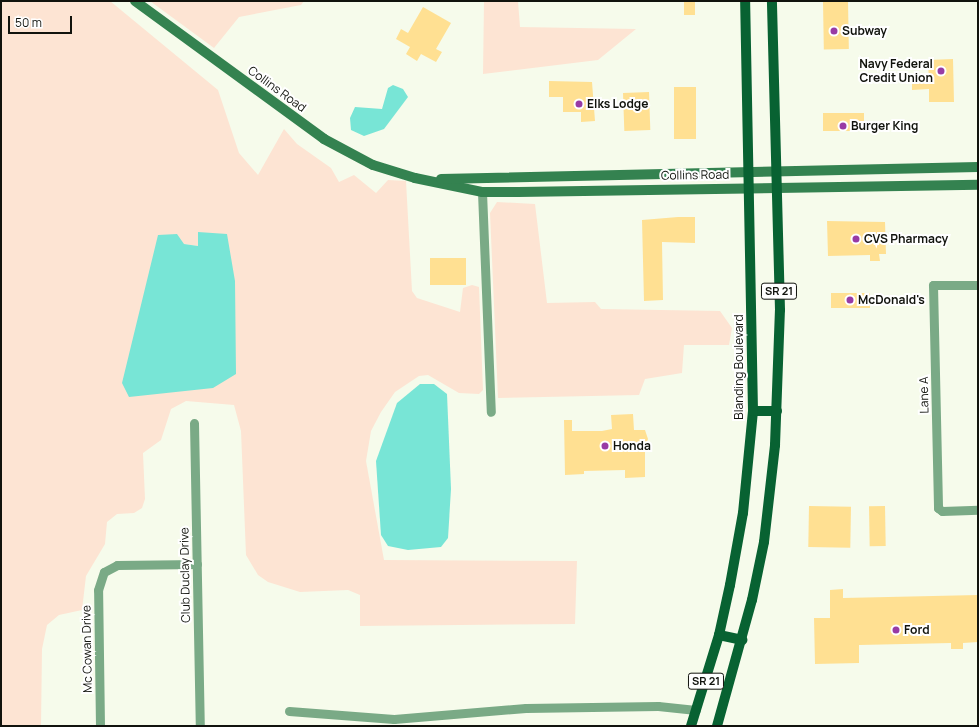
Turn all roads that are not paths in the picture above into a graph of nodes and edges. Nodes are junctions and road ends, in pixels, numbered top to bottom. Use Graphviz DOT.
graph roads {
  1 [pos="135,1"];
  2 [pos="746,1"];
  3 [pos="772,1"];
  4 [pos="978,167"];
  5 [pos="777,170"];
  6 [pos="748,171"];
  7 [pos="415,178"];
  8 [pos="978,184"];
  9 [pos="748,186"];
  10 [pos="777,186"];
  11 [pos="482,192"];
  12 [pos="978,285"];
  13 [pos="753,411"];
  14 [pos="777,411"];
  15 [pos="491,412"];
  16 [pos="194,423"];
  17 [pos="978,510"];
  18 [pos="197,564"];
  19 [pos="719,635"];
  20 [pos="742,640"];
  21 [pos="696,710"];
  22 [pos="289,712"];
  23 [pos="100,726"];
  24 [pos="200,726"];
  25 [pos="691,726"];
  26 [pos="717,726"];
  1 -- 7 [label="street, Collins Road"];
  2 -- 6 [label="main road, Blanding Boulevard / SR 21"];
  3 -- 5 [label="main road, SR 21"];
  4 -- 5 [label="street, Collins Road"];
  5 -- 6 [label="street, Collins Road"];
  5 -- 10 [label="main road, SR 21"];
  6 -- 7 [label="street, Collins Road"];
  6 -- 9 [label="main road, Blanding Boulevard / SR 21"];
  7 -- 11 [label="street, Collins Road"];
  8 -- 10 [label="street, Collins Road"];
  9 -- 10 [label="street, Collins Road"];
  9 -- 11 [label="street, Collins Road"];
  9 -- 13 [label="main road, Blanding Boulevard / SR 21"];
  10 -- 14 [label="main road, SR 21"];
  11 -- 15 [label="street"];
  12 -- 17 [label="street, Lane A"];
  13 -- 14 [label="main road"];
  13 -- 19 [label="main road, Blanding Boulevard / SR 21"];
  14 -- 20 [label="main road, SR 21"];
  16 -- 18 [label="street, Club Duclay Drive"];
  18 -- 23 [label="street, Mc Cowan Drive"];
  18 -- 24 [label="street, Club Duclay Drive"];
  19 -- 20 [label="main road"];
  19 -- 21 [label="main road, Blanding Boulevard / SR 21"];
  20 -- 26 [label="main road, SR 21"];
  21 -- 22 [label="street"];
  21 -- 25 [label="main road, Blanding Boulevard / SR 21"];
}
